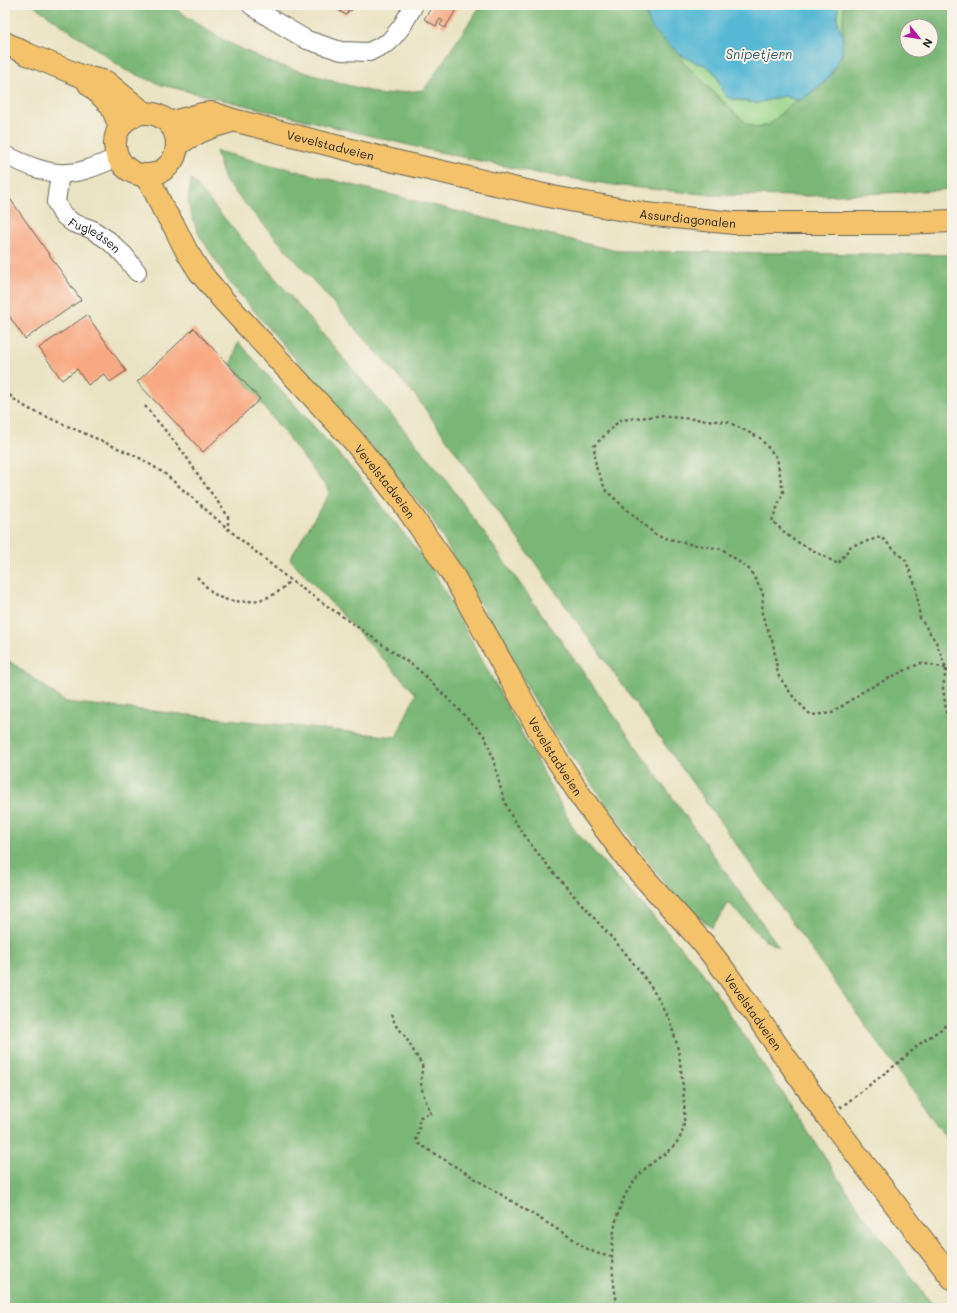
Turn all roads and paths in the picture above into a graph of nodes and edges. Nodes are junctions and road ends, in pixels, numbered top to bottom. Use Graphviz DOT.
graph roads {
  1 [pos="251,5"];
  2 [pos="414,5"];
  3 [pos="5,43"];
  4 [pos="81,76"];
  5 [pos="144,113"];
  6 [pos="233,120"];
  7 [pos="169,123"];
  8 [pos="120,128"];
  9 [pos="5,155"];
  10 [pos="174,155"];
  11 [pos="118,157"];
  12 [pos="428,169"];
  13 [pos="60,174"];
  14 [pos="144,175"];
  15 [pos="952,221"];
  16 [pos="174,226"];
  17 [pos="137,272"];
  18 [pos="5,391"];
  19 [pos="145,406"];
  20 [pos="228,529"];
  21 [pos="197,577"];
  22 [pos="290,580"];
  23 [pos="946,668"];
  24 [pos="952,678"];
  25 [pos="952,753"];
  26 [pos="391,1014"];
  27 [pos="952,1022"];
  28 [pos="827,1116"];
  29 [pos="612,1256"];
  30 [pos="952,1278"];
  31 [pos="618,1308"];
  1 -- 2 [label="street"];
  3 -- 4 [label="main road"];
  4 -- 5 [label="main road"];
  4 -- 8 [label="main road"];
  5 -- 7 [label="main road"];
  5 -- 8 [label="main road"];
  6 -- 7 [label="main road, Vevelstadveien"];
  6 -- 10 [label="main road"];
  6 -- 12 [label="main road, Vevelstadveien"];
  7 -- 10 [label="main road, Vevelstadveien"];
  8 -- 11 [label="main road"];
  9 -- 13 [label="street"];
  10 -- 14 [label="main road"];
  10 -- 16 [label="main road, Vevelstadveien"];
  11 -- 13 [label="street"];
  11 -- 14 [label="main road"];
  12 -- 15 [label="main road, Assurdiagonalen"];
  13 -- 17 [label="street, Fugleåsen"];
  14 -- 16 [label="main road, Vevelstadveien"];
  16 -- 28 [label="main road, Vevelstadveien"];
  18 -- 20 [label="path"];
  19 -- 20 [label="path"];
  20 -- 22 [label="path"];
  21 -- 22 [label="path"];
  22 -- 29 [label="path"];
  23 -- 23 [label="path"];
  23 -- 24 [label="path"];
  23 -- 25 [label="path"];
  26 -- 29 [label="path"];
  27 -- 28 [label="path"];
  28 -- 30 [label="main road, Vevelstadveien"];
  29 -- 31 [label="path"];
}
